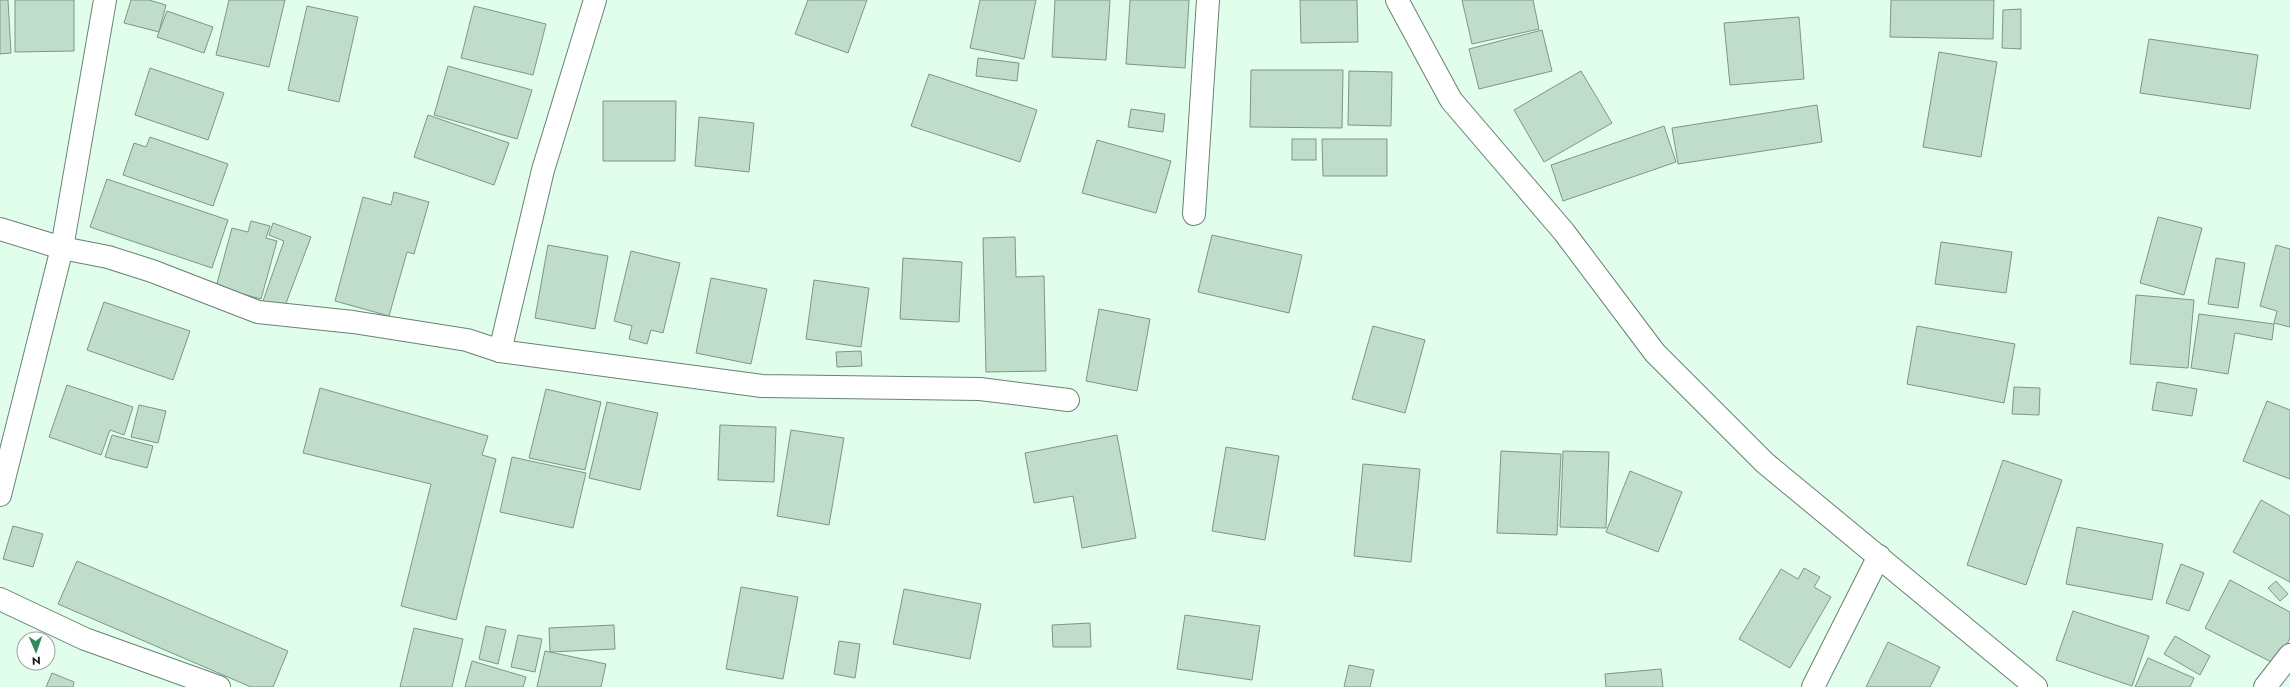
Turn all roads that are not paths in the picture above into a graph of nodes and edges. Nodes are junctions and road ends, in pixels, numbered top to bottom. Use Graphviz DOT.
graph roads {
  1 [pos="105,0"];
  2 [pos="595,0"];
  3 [pos="1208,0"];
  4 [pos="1397,0"];
  5 [pos="1194,214"];
  6 [pos="0,229"];
  7 [pos="62,248"];
  8 [pos="500,351"];
  9 [pos="1068,400"];
  10 [pos="0,495"];
  11 [pos="1879,556"];
  12 [pos="0,599"];
  13 [pos="2290,655"];
  14 [pos="219,687"];
  15 [pos="1813,687"];
  16 [pos="2036,687"];
  17 [pos="2264,687"];
  1 -- 7 [label="street"];
  2 -- 8 [label="street"];
  3 -- 5 [label="street"];
  4 -- 11 [label="street"];
  6 -- 7 [label="street"];
  7 -- 8 [label="street"];
  7 -- 10 [label="street"];
  8 -- 9 [label="street"];
  11 -- 15 [label="street"];
  11 -- 16 [label="street"];
  12 -- 14 [label="street"];
  13 -- 17 [label="street"];
}
